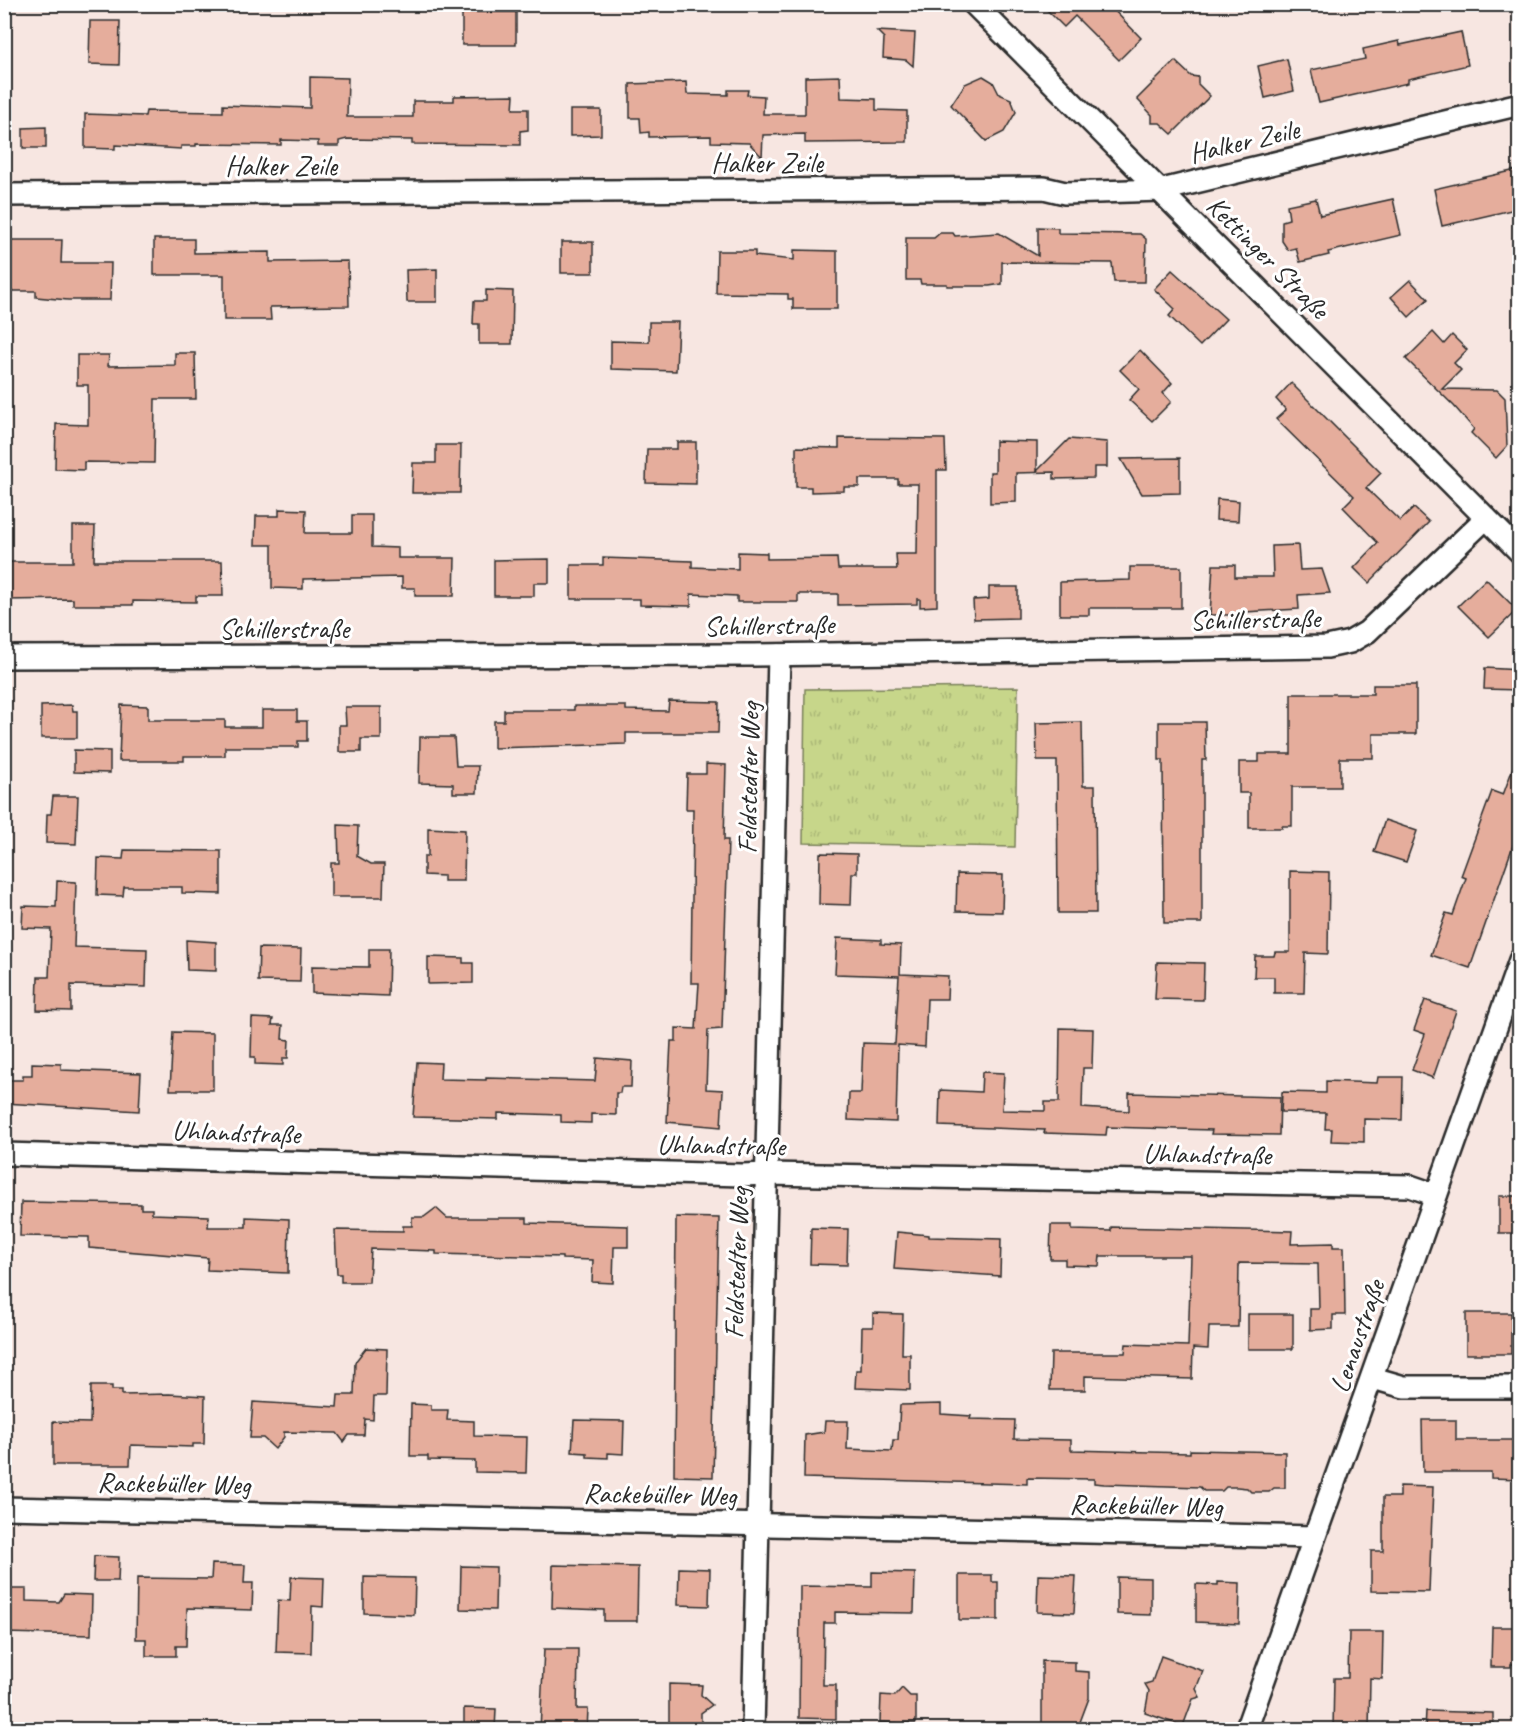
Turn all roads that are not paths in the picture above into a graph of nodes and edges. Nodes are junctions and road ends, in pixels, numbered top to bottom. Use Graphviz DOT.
graph roads {
  1 [pos="974,4"];
  2 [pos="1520,104"];
  3 [pos="1162,190"];
  4 [pos="4,195"];
  5 [pos="1486,518"];
  6 [pos="1520,552"];
  7 [pos="779,655"];
  8 [pos="4,657"];
  9 [pos="1520,960"];
  10 [pos="4,1154"];
  11 [pos="767,1174"];
  12 [pos="1436,1195"];
  13 [pos="1373,1378"];
  14 [pos="1520,1387"];
  15 [pos="4,1508"];
  16 [pos="757,1525"];
  17 [pos="1314,1537"];
  18 [pos="753,1730"];
  19 [pos="1246,1730"];
  1 -- 3 [label="street, Kettinger Straße"];
  2 -- 3 [label="street, Halker Zeile"];
  3 -- 4 [label="street, Halker Zeile"];
  3 -- 5 [label="street, Kettinger Straße"];
  5 -- 6 [label="street, Kettinger Straße"];
  5 -- 7 [label="street, Schillerstraße"];
  7 -- 8 [label="street, Schillerstraße"];
  7 -- 11 [label="street, Feldstedter Weg"];
  9 -- 12 [label="street, Lenaustraße"];
  10 -- 11 [label="street, Uhlandstraße"];
  11 -- 12 [label="street, Uhlandstraße"];
  11 -- 16 [label="street, Feldstedter Weg"];
  12 -- 13 [label="street, Lenaustraße"];
  13 -- 14 [label="street"];
  13 -- 17 [label="street, Lenaustraße"];
  15 -- 16 [label="street, Rackebüller Weg"];
  16 -- 17 [label="street, Rackebüller Weg"];
  16 -- 18 [label="street, Feldstedter Weg"];
  17 -- 19 [label="street, Lenaustraße"];
}
